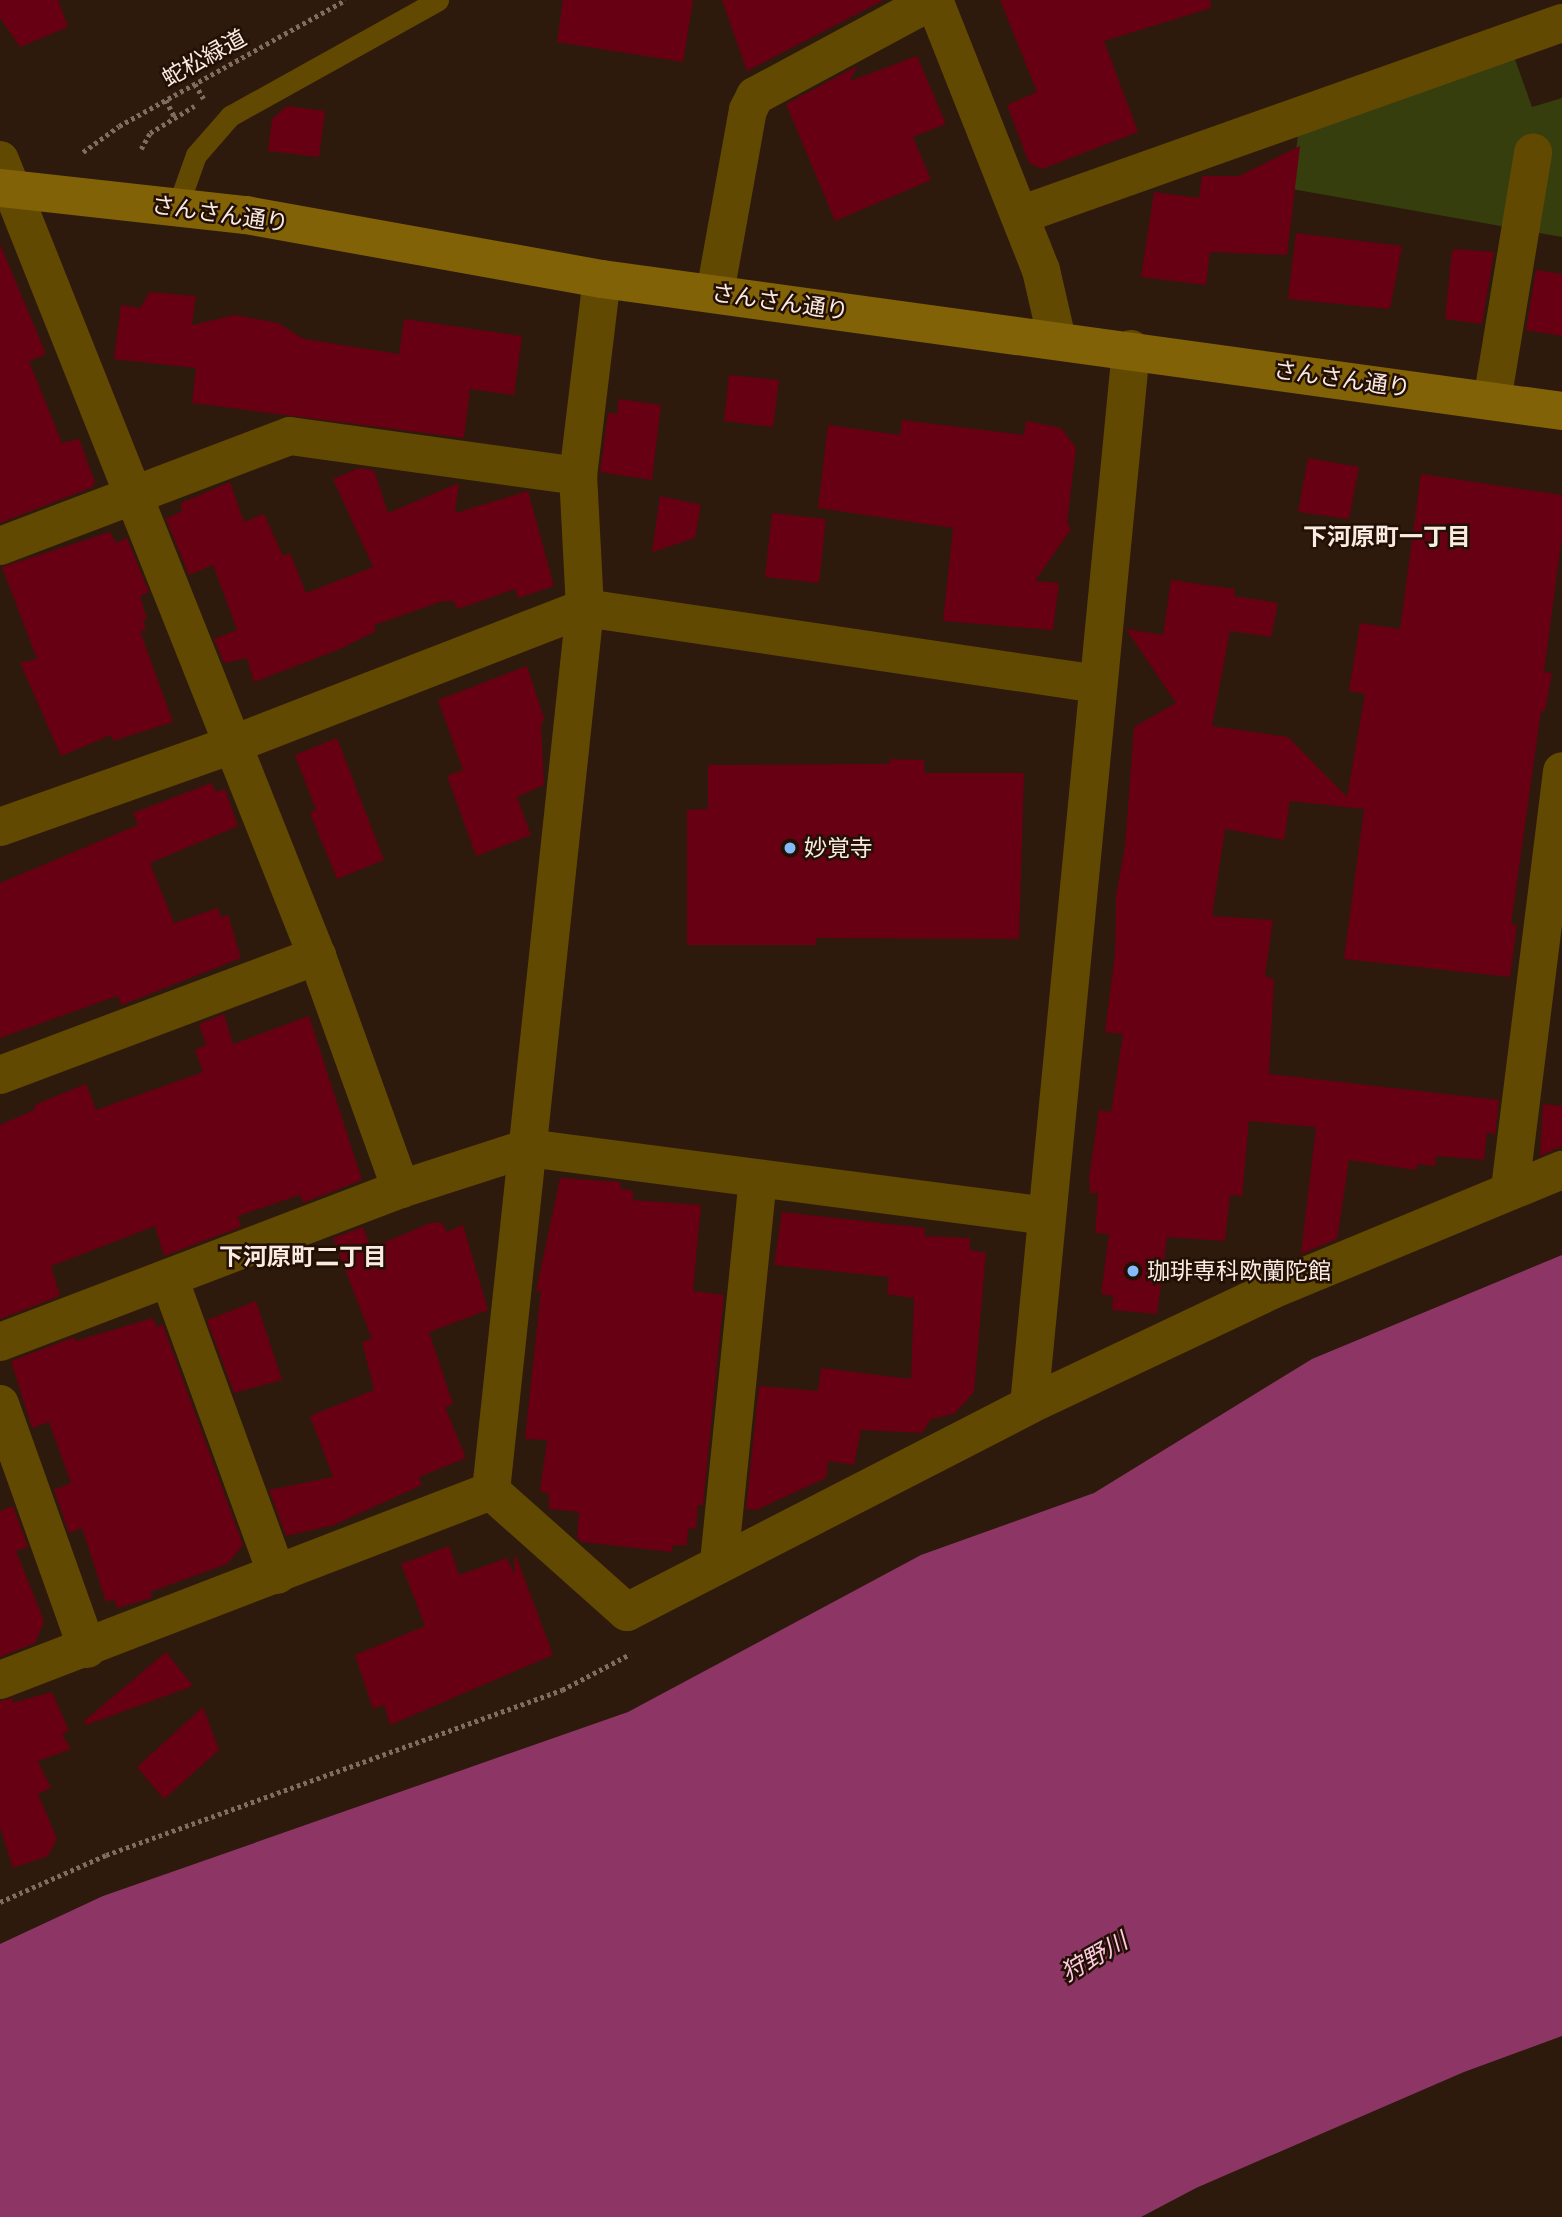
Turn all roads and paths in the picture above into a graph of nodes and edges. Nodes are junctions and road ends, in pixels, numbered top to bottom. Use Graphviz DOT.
graph roads {
  1 [pos="345,0"];
  2 [pos="438,0"];
  3 [pos="934,0"];
  4 [pos="1562,23"];
  5 [pos="195,84"];
  6 [pos="166,100"];
  7 [pos="204,100"];
  8 [pos="174,116"];
  9 [pos="83,152"];
  10 [pos="1533,152"];
  11 [pos="4,179"];
  12 [pos="177,208"];
  13 [pos="1020,215"];
  14 [pos="0,233"];
  15 [pos="602,279"];
  16 [pos="715,293"];
  17 [pos="1057,340"];
  18 [pos="1130,349"];
  19 [pos="1493,401"];
  20 [pos="1562,411"];
  21 [pos="578,476"];
  22 [pos="136,494"];
  23 [pos="0,546"];
  24 [pos="585,608"];
  25 [pos="1098,684"];
  26 [pos="234,744"];
  27 [pos="1562,771"];
  28 [pos="0,828"];
  29 [pos="1552,937"];
  30 [pos="317,956"];
  31 [pos="0,1075"];
  32 [pos="528,1147"];
  33 [pos="1562,1170"];
  34 [pos="758,1181"];
  35 [pos="401,1189"];
  36 [pos="1510,1189"];
  37 [pos="1047,1216"];
  38 [pos="169,1278"];
  39 [pos="0,1342"];
  40 [pos="0,1404"];
  41 [pos="1029,1405"];
  42 [pos="491,1491"];
  43 [pos="719,1562"];
  44 [pos="277,1575"];
  45 [pos="87,1649"];
  46 [pos="0,1680"];
  1 -- 5 [label="path, 蛇松緑道"];
  2 -- 12 [label="lane"];
  3 -- 13 [label="street"];
  3 -- 16 [label="street"];
  4 -- 13 [label="street"];
  5 -- 6 [label="path, 蛇松緑道"];
  5 -- 7 [label="path"];
  6 -- 8 [label="path"];
  6 -- 9 [label="path, 蛇松緑道"];
  10 -- 19 [label="street"];
  11 -- 12 [label="main road, さんさん通り"];
  11 -- 14 [label="street"];
  11 -- 22 [label="street"];
  12 -- 15 [label="main road, さんさん通り"];
  13 -- 17 [label="street"];
  15 -- 16 [label="main road, さんさん通り"];
  15 -- 21 [label="street"];
  16 -- 17 [label="main road, さんさん通り"];
  17 -- 18 [label="main road, さんさん通り"];
  18 -- 19 [label="main road, さんさん通り"];
  18 -- 25 [label="street"];
  19 -- 20 [label="main road, さんさん通り"];
  21 -- 22 [label="street"];
  21 -- 24 [label="street"];
  22 -- 23 [label="street"];
  22 -- 26 [label="street"];
  24 -- 25 [label="street"];
  24 -- 26 [label="street"];
  24 -- 32 [label="street"];
  25 -- 37 [label="street"];
  26 -- 28 [label="street"];
  26 -- 30 [label="street"];
  27 -- 29 [label="street"];
  29 -- 36 [label="street"];
  30 -- 31 [label="street"];
  30 -- 35 [label="street"];
  32 -- 34 [label="street"];
  32 -- 35 [label="street"];
  32 -- 42 [label="street"];
  33 -- 36 [label="street"];
  34 -- 37 [label="street"];
  34 -- 43 [label="street"];
  35 -- 38 [label="street"];
  36 -- 41 [label="street"];
  37 -- 41 [label="street"];
  38 -- 39 [label="street"];
  38 -- 44 [label="street"];
  40 -- 45 [label="street"];
  41 -- 43 [label="street"];
  42 -- 43 [label="street"];
  42 -- 44 [label="street"];
  44 -- 45 [label="street"];
  45 -- 46 [label="street"];
}
